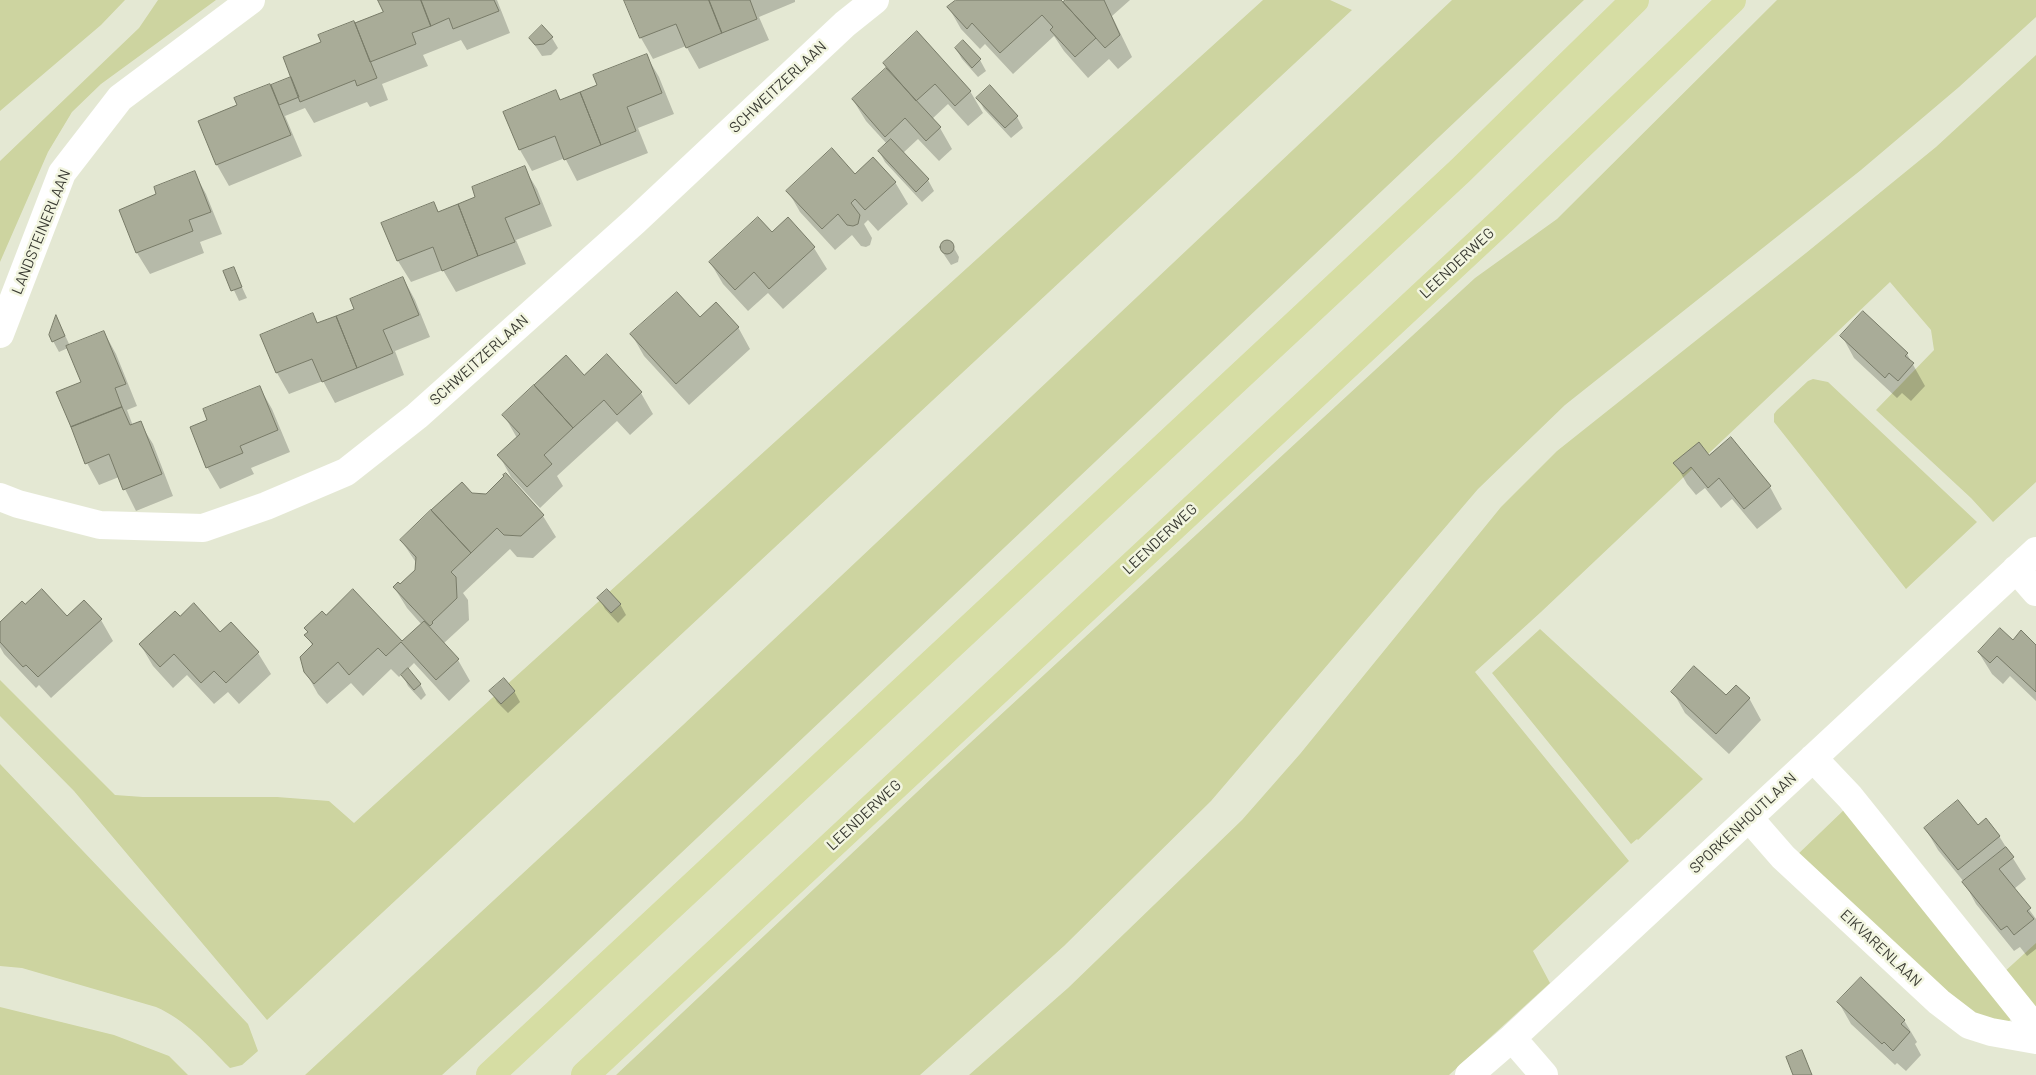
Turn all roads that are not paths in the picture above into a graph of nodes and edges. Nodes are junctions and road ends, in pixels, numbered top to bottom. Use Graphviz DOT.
graph roads {
  1 [pos="252,0"];
  2 [pos="875,0"];
  3 [pos="1635,0"];
  4 [pos="1732,0"];
  5 [pos="0,334"];
  6 [pos="0,497"];
  7 [pos="2036,550"];
  8 [pos="2016,569"];
  9 [pos="2036,592"];
  10 [pos="1813,758"];
  11 [pos="1749,818"];
  12 [pos="2036,1029"];
  13 [pos="1512,1038"];
  14 [pos="2036,1040"];
  15 [pos="490,1075"];
  16 [pos="585,1075"];
  17 [pos="1469,1075"];
  18 [pos="1544,1075"];
  1 -- 5 [label="street, LANDSTEINERLAAN"];
  2 -- 6 [label="street, SCHWEITZERLAAN"];
  3 -- 15 [label="main road"];
  4 -- 16 [label="main road, LEENDERWEG"];
  7 -- 8 [label="street, SPORKENHOUTLAAN"];
  8 -- 9 [label="street"];
  8 -- 10 [label="street, SPORKENHOUTLAAN"];
  10 -- 11 [label="street, SPORKENHOUTLAAN"];
  10 -- 12 [label="street"];
  11 -- 13 [label="street, SPORKENHOUTLAAN"];
  11 -- 14 [label="street, EIKVARENLAAN"];
  13 -- 17 [label="street, SPORKENHOUTLAAN"];
  13 -- 18 [label="street"];
}
